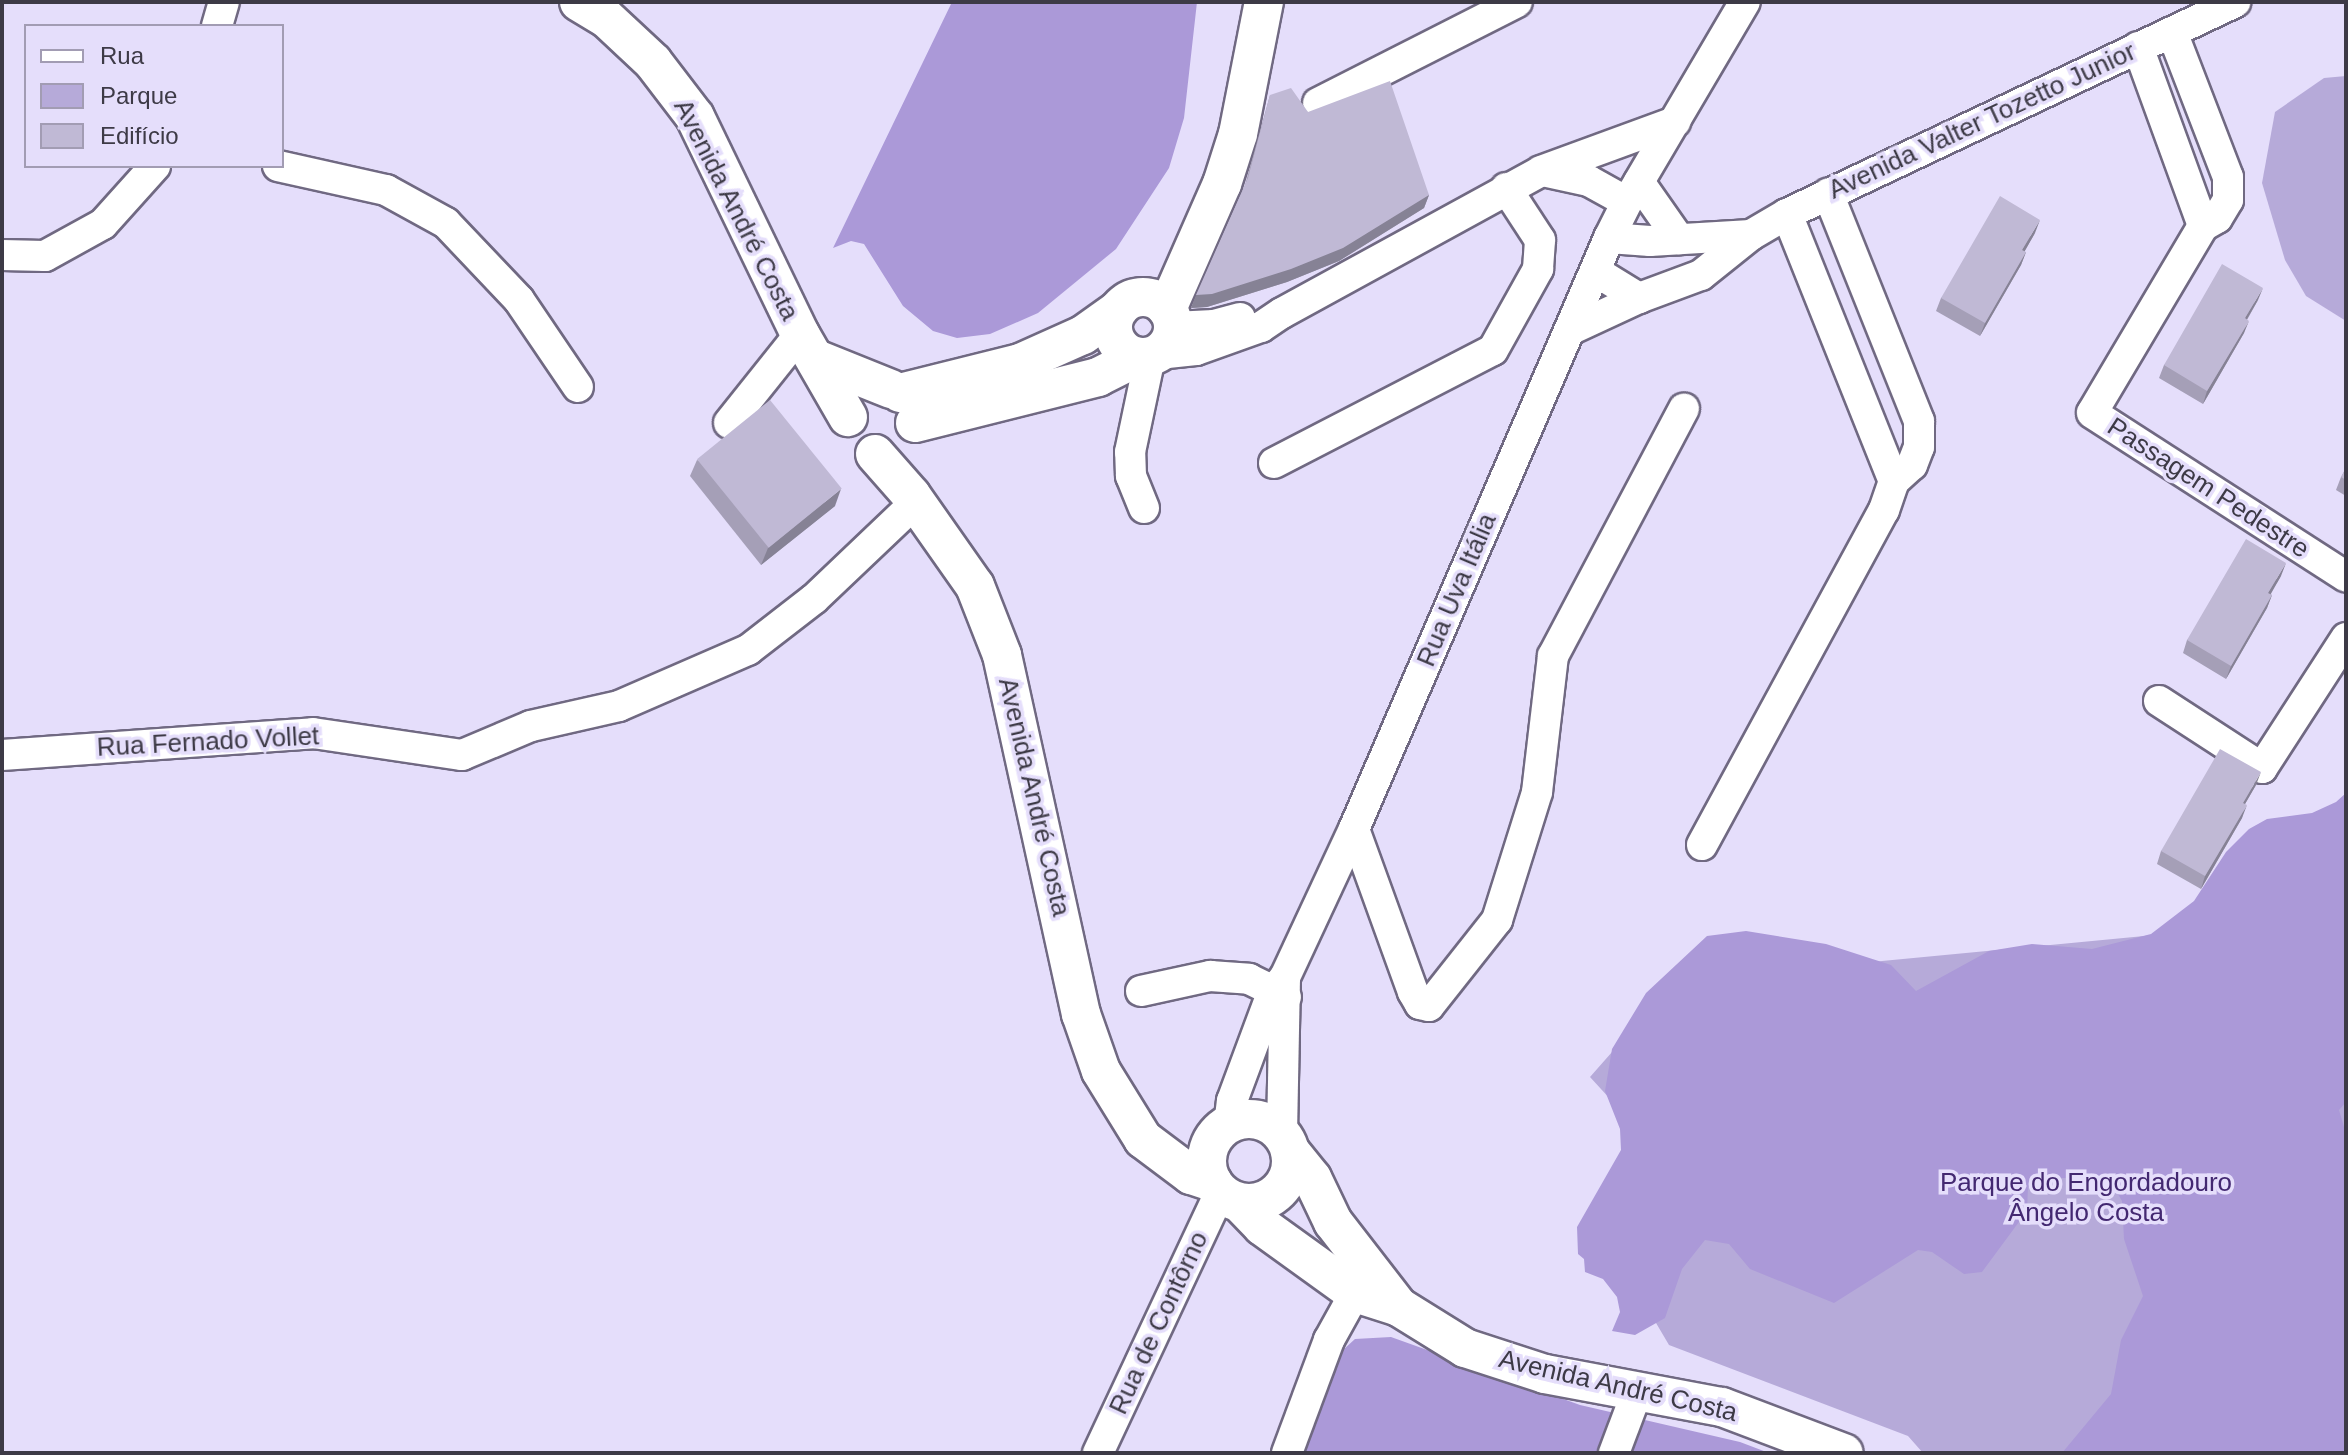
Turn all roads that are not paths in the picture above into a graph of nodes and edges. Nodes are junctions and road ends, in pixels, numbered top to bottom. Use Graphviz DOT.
graph roads {
  1 [pos="224,2"];
  2 [pos="579,2"];
  3 [pos="1264,2"];
  4 [pos="1517,2"];
  5 [pos="2220,5"];
  6 [pos="1731,10"];
  7 [pos="218,24"];
  8 [pos="2172,32"];
  9 [pos="2138,47"];
  10 [pos="1318,103"];
  11 [pos="1675,122"];
  12 [pos="284,167"];
  13 [pos="153,168"];
  14 [pos="1541,171"];
  15 [pos="1506,188"];
  16 [pos="1633,192"];
  17 [pos="1828,193"];
  18 [pos="1787,214"];
  19 [pos="2203,226"];
  20 [pos="1751,235"];
  21 [pos="1609,238"];
  22 [pos="1679,239"];
  23 [pos="2,255"];
  24 [pos="1595,271"];
  25 [pos="1639,298"];
  26 [pos="1148,330"];
  27 [pos="1570,330"];
  28 [pos="808,347"];
  29 [pos="578,387"];
  30 [pos="1684,409"];
  31 [pos="848,417"];
  32 [pos="897,421"];
  33 [pos="729,423"];
  34 [pos="1274,463"];
  35 [pos="1894,481"];
  36 [pos="914,498"];
  37 [pos="1144,508"];
  38 [pos="2346,577"];
  39 [pos="2346,638"];
  40 [pos="2159,701"];
  41 [pos="2,755"];
  42 [pos="1354,829"];
  43 [pos="1702,845"];
  44 [pos="1281,988"];
  45 [pos="1141,991"];
  46 [pos="1127,1113"];
  47 [pos="1224,1129"];
  48 [pos="1286,1142"];
  49 [pos="1224,1193"];
  50 [pos="1355,1293"];
  51 [pos="1399,1307"];
  52 [pos="1637,1392"];
  53 [pos="1098,1453"];
  54 [pos="1287,1453"];
  55 [pos="1614,1453"];
  56 [pos="1844,1453"];
  1 -- 7 [label="street"];
  2 -- 28 [label="main road, Avenida André Costa"];
  3 -- 26 [label="main road"];
  4 -- 10 [label="street"];
  5 -- 8 [label="street, Avenida Valter Tozetto Junior"];
  6 -- 11 [label="street, Rua Uva Itália"];
  8 -- 9 [label="street, Avenida Valter Tozetto Junior"];
  8 -- 19 [label="street, Passagem Pedestre"];
  9 -- 17 [label="street, Avenida Valter Tozetto Junior"];
  9 -- 19 [label="street"];
  11 -- 14 [label="street"];
  11 -- 16 [label="street, Rua Uva Itália"];
  12 -- 29 [label="street"];
  13 -- 23 [label="street"];
  14 -- 15 [label="street"];
  14 -- 16 [label="street"];
  15 -- 26 [label="street"];
  15 -- 34 [label="street"];
  16 -- 21 [label="street, Rua Uva Itália"];
  16 -- 22 [label="street"];
  17 -- 18 [label="street, Avenida Valter Tozetto Junior"];
  17 -- 35 [label="street"];
  18 -- 20 [label="street, Avenida Valter Tozetto Junior"];
  18 -- 35 [label="street"];
  19 -- 38 [label="street, Passagem Pedestre"];
  20 -- 22 [label="street, Avenida Valter Tozetto Junior"];
  20 -- 25 [label="street, Avenida Valter Tozetto Junior"];
  21 -- 22 [label="street, Avenida Valter Tozetto Junior"];
  21 -- 24 [label="street, Rua Uva Itália"];
  24 -- 25 [label="street"];
  24 -- 27 [label="street, Rua Uva Itália"];
  25 -- 27 [label="street, Avenida Valter Tozetto Junior"];
  26 -- 32 [label="main road"];
  26 -- 32 [label="main road"];
  26 -- 37 [label="street"];
  27 -- 42 [label="street, Rua Uva Itália"];
  28 -- 31 [label="main road, Avenida André Costa"];
  28 -- 32 [label="main road"];
  28 -- 33 [label="street"];
  30 -- 42 [label="street"];
  31 -- 32 [label="main road"];
  31 -- 32 [label="main road, Avenida André Costa"];
  32 -- 36 [label="main road, Avenida André Costa"];
  35 -- 43 [label="street"];
  36 -- 41 [label="street, Rua Fernado Vollet"];
  36 -- 46 [label="main road, Avenida André Costa"];
  39 -- 40 [label="street"];
  42 -- 44 [label="street, Rua Uva Itália"];
  44 -- 45 [label="street"];
  44 -- 47 [label="street, Rua Uva Itália"];
  44 -- 48 [label="street, Rua Uva Itália"];
  46 -- 47 [label="main road, Avenida André Costa"];
  46 -- 49 [label="main road, Avenida André Costa"];
  47 -- 48 [label="main road"];
  47 -- 49 [label="main road"];
  48 -- 49 [label="main road"];
  48 -- 51 [label="main road, Avenida André Costa"];
  49 -- 50 [label="main road, Avenida André Costa"];
  49 -- 53 [label="street, Rua de Contôrno"];
  50 -- 51 [label="main road, Avenida André Costa"];
  50 -- 54 [label="street"];
  51 -- 52 [label="main road, Avenida André Costa"];
  52 -- 55 [label="street"];
  52 -- 56 [label="main road, Avenida André Costa"];
}
